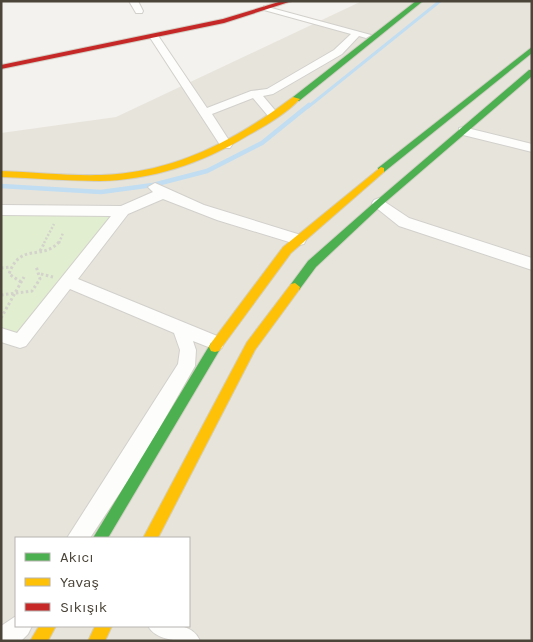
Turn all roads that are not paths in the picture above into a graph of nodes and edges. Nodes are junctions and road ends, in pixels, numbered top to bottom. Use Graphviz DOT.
graph roads {
  1 [pos="133,1"];
  2 [pos="289,1"];
  3 [pos="420,1"];
  4 [pos="263,4"];
  5 [pos="139,11"];
  6 [pos="357,33"];
  7 [pos="154,36"];
  8 [pos="374,36"];
  9 [pos="532,49"];
  10 [pos="1,56"];
  11 [pos="1,67"];
  12 [pos="532,72"];
  13 [pos="527,82"];
  14 [pos="255,93"];
  15 [pos="205,113"];
  16 [pos="273,115"];
  17 [pos="463,131"];
  18 [pos="226,146"];
  19 [pos="532,148"];
  20 [pos="1,174"];
  21 [pos="379,203"];
  22 [pos="1,210"];
  23 [pos="123,211"];
  24 [pos="299,240"];
  25 [pos="532,264"];
  26 [pos="68,281"];
  27 [pos="181,330"];
  28 [pos="1,335"];
  29 [pos="216,343"];
  30 [pos="79,537"];
  31 [pos="101,537"];
  32 [pos="151,537"];
  33 [pos="19,627"];
  34 [pos="103,627"];
  35 [pos="162,627"];
  36 [pos="46,628"];
  37 [pos="2,641"];
  38 [pos="37,641"];
  39 [pos="96,641"];
  40 [pos="188,641"];
  1 -- 5 [label="street"];
  2 -- 4 [label="main road"];
  3 -- 8 [label="main road"];
  4 -- 6 [label="street"];
  4 -- 7 [label="main road"];
  4 -- 10 [label="main road"];
  6 -- 8 [label="street"];
  6 -- 14 [label="street"];
  7 -- 11 [label="main road"];
  7 -- 15 [label="street"];
  8 -- 16 [label="main road"];
  9 -- 24 [label="main road"];
  12 -- 13 [label="main road"];
  13 -- 17 [label="main road"];
  14 -- 15 [label="street"];
  14 -- 16 [label="street"];
  15 -- 18 [label="street"];
  16 -- 18 [label="main road"];
  17 -- 19 [label="street"];
  17 -- 21 [label="main road"];
  18 -- 20 [label="main road"];
  21 -- 25 [label="street"];
  21 -- 32 [label="main road"];
  22 -- 23 [label="street"];
  23 -- 24 [label="street"];
  23 -- 26 [label="street"];
  24 -- 29 [label="main road"];
  26 -- 27 [label="street"];
  26 -- 28 [label="street"];
  27 -- 29 [label="street"];
  27 -- 30 [label="street"];
  29 -- 31 [label="main road"];
  33 -- 37 [label="street"];
  34 -- 39 [label="main road"];
  35 -- 40 [label="street"];
  36 -- 38 [label="main road"];
}
